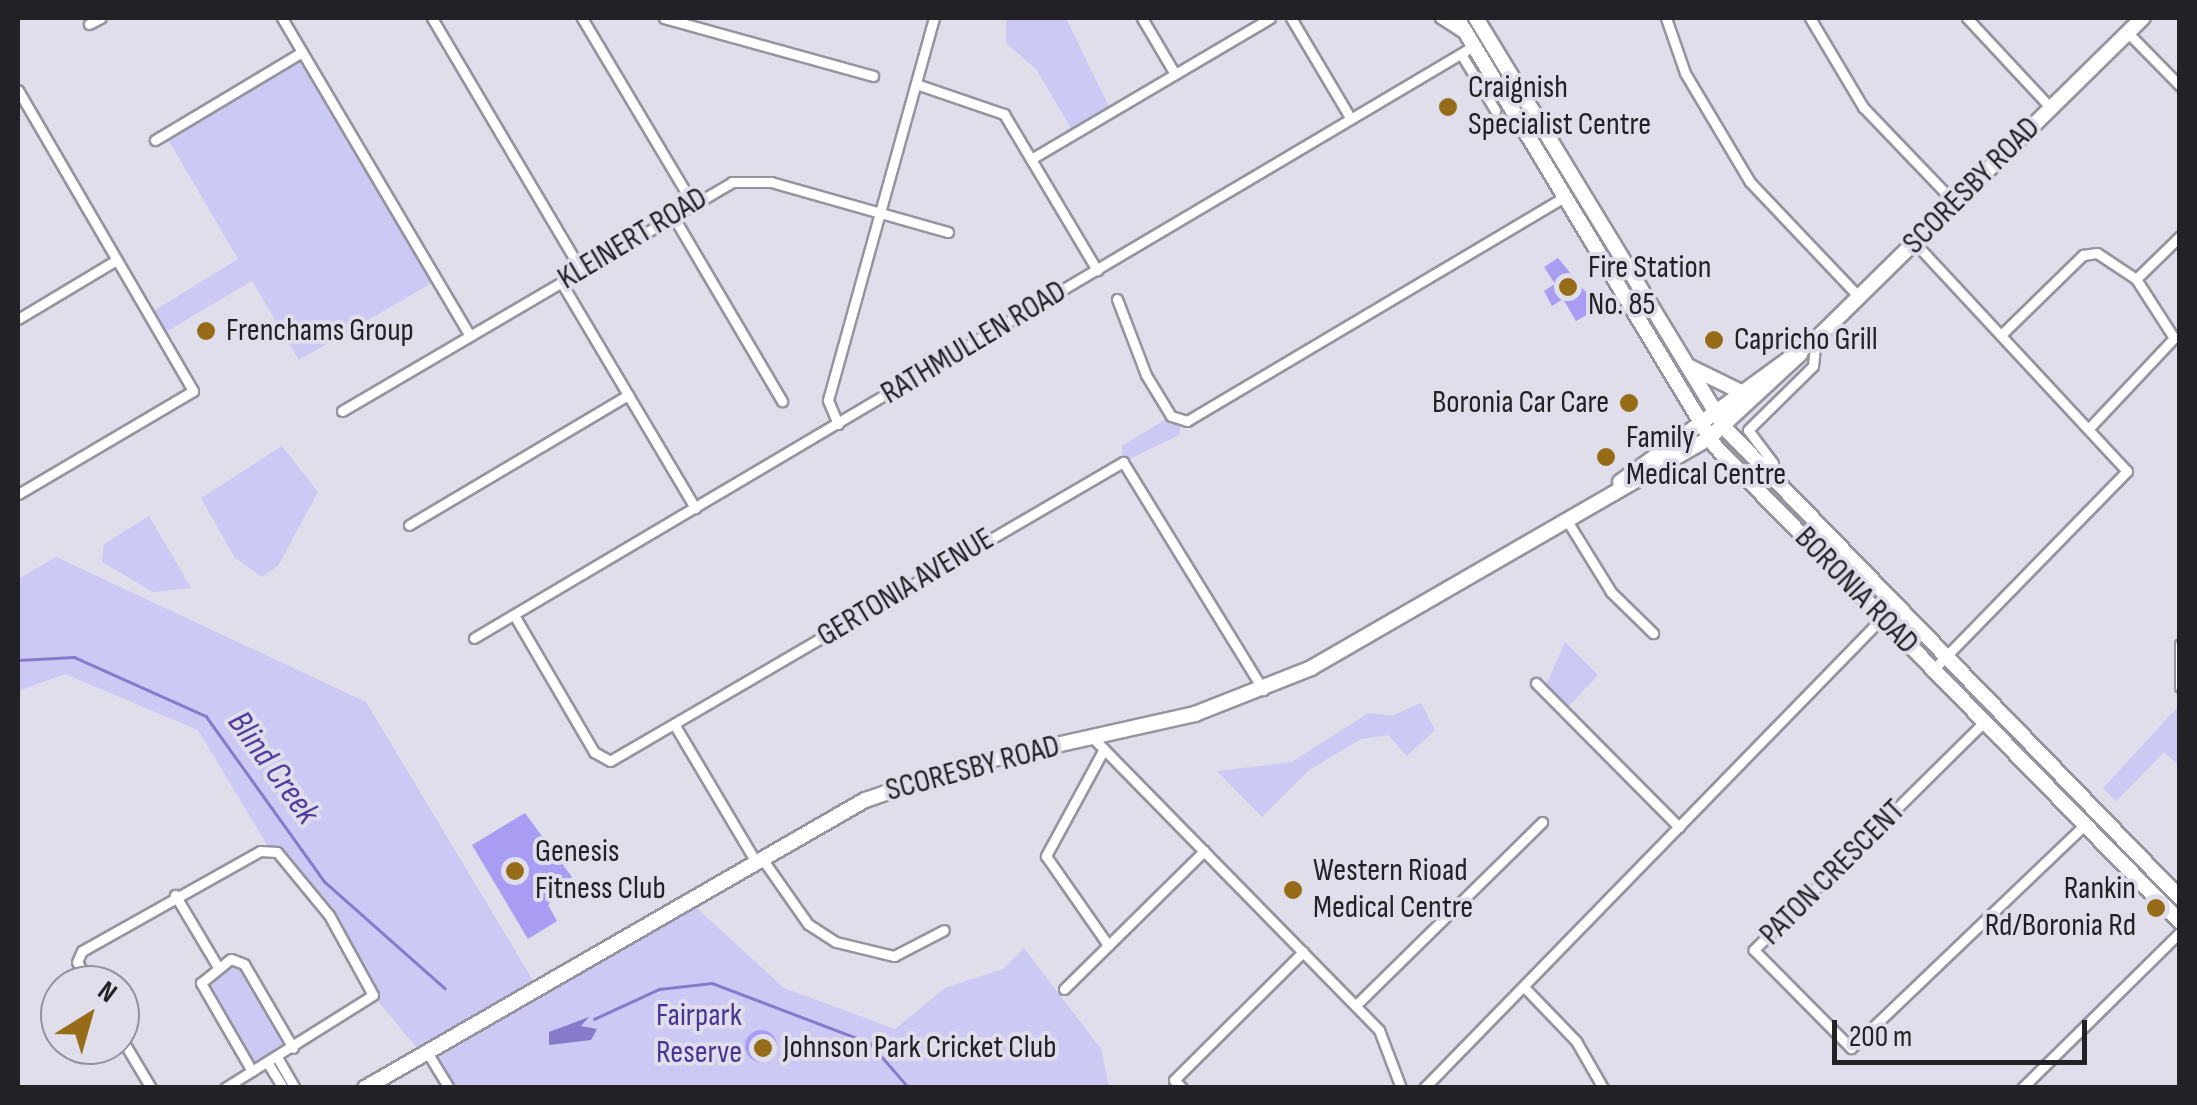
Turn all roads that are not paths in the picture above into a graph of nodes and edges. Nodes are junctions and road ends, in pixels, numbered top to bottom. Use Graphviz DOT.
graph roads {
  1 [pos="101,18"];
  2 [pos="282,18"];
  3 [pos="432,18"];
  4 [pos="582,18"];
  5 [pos="664,18"];
  6 [pos="934,18"];
  7 [pos="1142,18"];
  8 [pos="1270,18"];
  9 [pos="1291,18"];
  10 [pos="1440,18"];
  11 [pos="1457,18"];
  12 [pos="1476,18"];
  13 [pos="1666,18"];
  14 [pos="1810,18"];
  15 [pos="1967,18"];
  16 [pos="2143,18"];
  17 [pos="89,24"];
  18 [pos="2127,32"];
  19 [pos="1488,38"];
  20 [pos="1468,45"];
  21 [pos="302,52"];
  22 [pos="1175,74"];
  23 [pos="873,76"];
  24 [pos="916,84"];
  25 [pos="2180,86"];
  26 [pos="18,90"];
  27 [pos="2051,108"];
  28 [pos="1495,110"];
  29 [pos="1351,119"];
  30 [pos="156,140"];
  31 [pos="1031,159"];
  32 [pos="1565,198"];
  33 [pos="1955,203"];
  34 [pos="693,204"];
  35 [pos="880,212"];
  36 [pos="673,216"];
  37 [pos="948,232"];
  38 [pos="2180,236"];
  39 [pos="1914,242"];
  40 [pos="115,261"];
  41 [pos="581,270"];
  42 [pos="1097,270"];
  43 [pos="2136,280"];
  44 [pos="561,282"];
  45 [pos="1117,298"];
  46 [pos="1859,298"];
  47 [pos="18,319"];
  48 [pos="2003,333"];
  49 [pos="470,336"];
  50 [pos="1816,339"];
  51 [pos="1800,354"];
  52 [pos="1682,360"];
  53 [pos="1745,394"];
  54 [pos="628,395"];
  55 [pos="782,401"];
  56 [pos="1685,402"];
  57 [pos="342,411"];
  58 [pos="1716,414"];
  59 [pos="838,424"];
  60 [pos="2092,425"];
  61 [pos="1725,428"];
  62 [pos="1704,432"];
  63 [pos="1660,450"];
  64 [pos="1677,458"];
  65 [pos="1774,463"];
  66 [pos="1734,466"];
  67 [pos="18,494"];
  68 [pos="1601,498"];
  69 [pos="695,508"];
  70 [pos="1566,518"];
  71 [pos="409,524"];
  72 [pos="514,615"];
  73 [pos="1882,618"];
  74 [pos="1653,633"];
  75 [pos="474,638"];
  76 [pos="2180,644"];
  77 [pos="1939,664"];
  78 [pos="1536,683"];
  79 [pos="2180,687"];
  80 [pos="1263,690"];
  81 [pos="1984,722"];
  82 [pos="674,724"];
  83 [pos="1098,744"];
  84 [pos="1542,822"];
  85 [pos="2085,824"];
  86 [pos="1679,827"];
  87 [pos="1204,851"];
  88 [pos="757,857"];
  89 [pos="175,895"];
  90 [pos="2180,898"];
  91 [pos="2180,922"];
  92 [pos="944,930"];
  93 [pos="2180,932"];
  94 [pos="1108,945"];
  95 [pos="1303,952"];
  96 [pos="84,965"];
  97 [pos="218,966"];
  98 [pos="1525,988"];
  99 [pos="1064,989"];
  100 [pos="1356,1005"];
  101 [pos="293,1048"];
  102 [pos="427,1052"];
  103 [pos="272,1060"];
  104 [pos="137,1065"];
  105 [pos="252,1071"];
  106 [pos="1601,1087"];
  107 [pos="150,1088"];
  108 [pos="225,1088"];
  109 [pos="283,1088"];
  110 [pos="295,1088"];
  111 [pos="365,1088"];
  112 [pos="449,1088"];
  113 [pos="1182,1088"];
  114 [pos="1400,1088"];
  115 [pos="1424,1088"];
  116 [pos="2022,1088"];
  1 -- 17 [label="street"];
  2 -- 21 [label="street"];
  3 -- 41 [label="street"];
  4 -- 34 [label="street"];
  5 -- 23 [label="street"];
  6 -- 24 [label="street"];
  7 -- 22 [label="street"];
  8 -- 22 [label="street"];
  9 -- 29 [label="street"];
  10 -- 20 [label="street"];
  11 -- 20 [label="main road, BORONIA ROAD"];
  12 -- 19 [label="main road, BORONIA ROAD"];
  13 -- 46 [label="street"];
  14 -- 33 [label="street"];
  15 -- 27 [label="street"];
  16 -- 18 [label="main road, SCORESBY ROAD"];
  18 -- 25 [label="street"];
  18 -- 27 [label="main road, SCORESBY ROAD"];
  19 -- 20 [label="main road"];
  19 -- 52 [label="main road, BORONIA ROAD"];
  20 -- 28 [label="street, BORONIA ROAD"];
  20 -- 29 [label="street, RATHMULLEN ROAD"];
  20 -- 32 [label="main road, BORONIA ROAD"];
  21 -- 30 [label="street"];
  21 -- 49 [label="street"];
  22 -- 31 [label="street"];
  24 -- 31 [label="street"];
  24 -- 35 [label="street"];
  26 -- 40 [label="street"];
  27 -- 33 [label="main road, SCORESBY ROAD"];
  29 -- 42 [label="street, RATHMULLEN ROAD"];
  31 -- 42 [label="street"];
  32 -- 45 [label="street"];
  32 -- 56 [label="main road, BORONIA ROAD"];
  33 -- 39 [label="main road, SCORESBY ROAD"];
  34 -- 35 [label="street, KLEINERT ROAD"];
  34 -- 36 [label="street, KLEINERT ROAD"];
  35 -- 37 [label="street, KLEINERT ROAD"];
  35 -- 59 [label="street"];
  36 -- 41 [label="street, KLEINERT ROAD"];
  36 -- 55 [label="street"];
  38 -- 43 [label="street"];
  39 -- 46 [label="main road, SCORESBY ROAD"];
  39 -- 48 [label="street"];
  40 -- 47 [label="street"];
  40 -- 67 [label="street"];
  41 -- 44 [label="street, KLEINERT ROAD"];
  42 -- 59 [label="street, RATHMULLEN ROAD"];
  43 -- 48 [label="street"];
  43 -- 60 [label="street"];
  44 -- 49 [label="street, KLEINERT ROAD"];
  44 -- 54 [label="street"];
  46 -- 50 [label="main road, SCORESBY ROAD"];
  48 -- 60 [label="street"];
  49 -- 57 [label="street, KLEINERT ROAD"];
  50 -- 51 [label="main road, SCORESBY ROAD"];
  50 -- 65 [label="street"];
  51 -- 53 [label="main road, SCORESBY ROAD"];
  51 -- 61 [label="main road, SCORESBY ROAD"];
  52 -- 53 [label="main road"];
  52 -- 58 [label="main road, BORONIA ROAD"];
  53 -- 58 [label="main road, SCORESBY ROAD"];
  54 -- 69 [label="street"];
  54 -- 71 [label="street"];
  56 -- 62 [label="main road, BORONIA ROAD"];
  56 -- 63 [label="main road"];
  58 -- 61 [label="main road, BORONIA ROAD"];
  58 -- 62 [label="main road, SCORESBY ROAD"];
  59 -- 69 [label="street, RATHMULLEN ROAD"];
  60 -- 77 [label="street"];
  61 -- 62 [label="main road, SCORESBY ROAD"];
  61 -- 77 [label="main road, BORONIA ROAD"];
  62 -- 63 [label="main road, SCORESBY ROAD"];
  62 -- 64 [label="main road, SCORESBY ROAD"];
  62 -- 66 [label="main road, BORONIA ROAD"];
  63 -- 68 [label="main road, SCORESBY ROAD"];
  64 -- 66 [label="main road"];
  64 -- 68 [label="main road, SCORESBY ROAD"];
  66 -- 73 [label="main road, BORONIA ROAD"];
  68 -- 70 [label="main road, SCORESBY ROAD"];
  69 -- 72 [label="street, RATHMULLEN ROAD"];
  70 -- 74 [label="street"];
  70 -- 80 [label="main road, SCORESBY ROAD"];
  72 -- 75 [label="street, RATHMULLEN ROAD"];
  72 -- 82 [label="street, GERTONIA AVENUE"];
  73 -- 77 [label="main road, BORONIA ROAD"];
  73 -- 86 [label="street"];
  76 -- 79 [label="street"];
  77 -- 81 [label="main road, BORONIA ROAD"];
  77 -- 90 [label="main road, BORONIA ROAD"];
  78 -- 86 [label="street"];
  80 -- 82 [label="street, GERTONIA AVENUE"];
  80 -- 83 [label="main road, SCORESBY ROAD"];
  81 -- 85 [label="main road, BORONIA ROAD"];
  81 -- 85 [label="street, PATON CRESCENT"];
  82 -- 88 [label="street"];
  83 -- 87 [label="street"];
  83 -- 88 [label="main road, SCORESBY ROAD"];
  83 -- 94 [label="street"];
  84 -- 100 [label="street"];
  85 -- 91 [label="main road, BORONIA ROAD"];
  86 -- 98 [label="street"];
  87 -- 94 [label="street"];
  87 -- 95 [label="street"];
  88 -- 92 [label="street"];
  88 -- 102 [label="main road, SCORESBY ROAD"];
  89 -- 96 [label="street"];
  89 -- 97 [label="street"];
  89 -- 101 [label="street"];
  93 -- 116 [label="street"];
  94 -- 99 [label="street"];
  95 -- 100 [label="street"];
  95 -- 113 [label="street"];
  97 -- 101 [label="street"];
  97 -- 105 [label="street"];
  98 -- 106 [label="street"];
  98 -- 115 [label="street"];
  100 -- 114 [label="street"];
  101 -- 103 [label="street"];
  102 -- 111 [label="main road, SCORESBY ROAD"];
  102 -- 112 [label="street"];
  103 -- 105 [label="street"];
  103 -- 109 [label="street"];
  103 -- 110 [label="street"];
  104 -- 107 [label="street"];
  105 -- 108 [label="street"];
}
